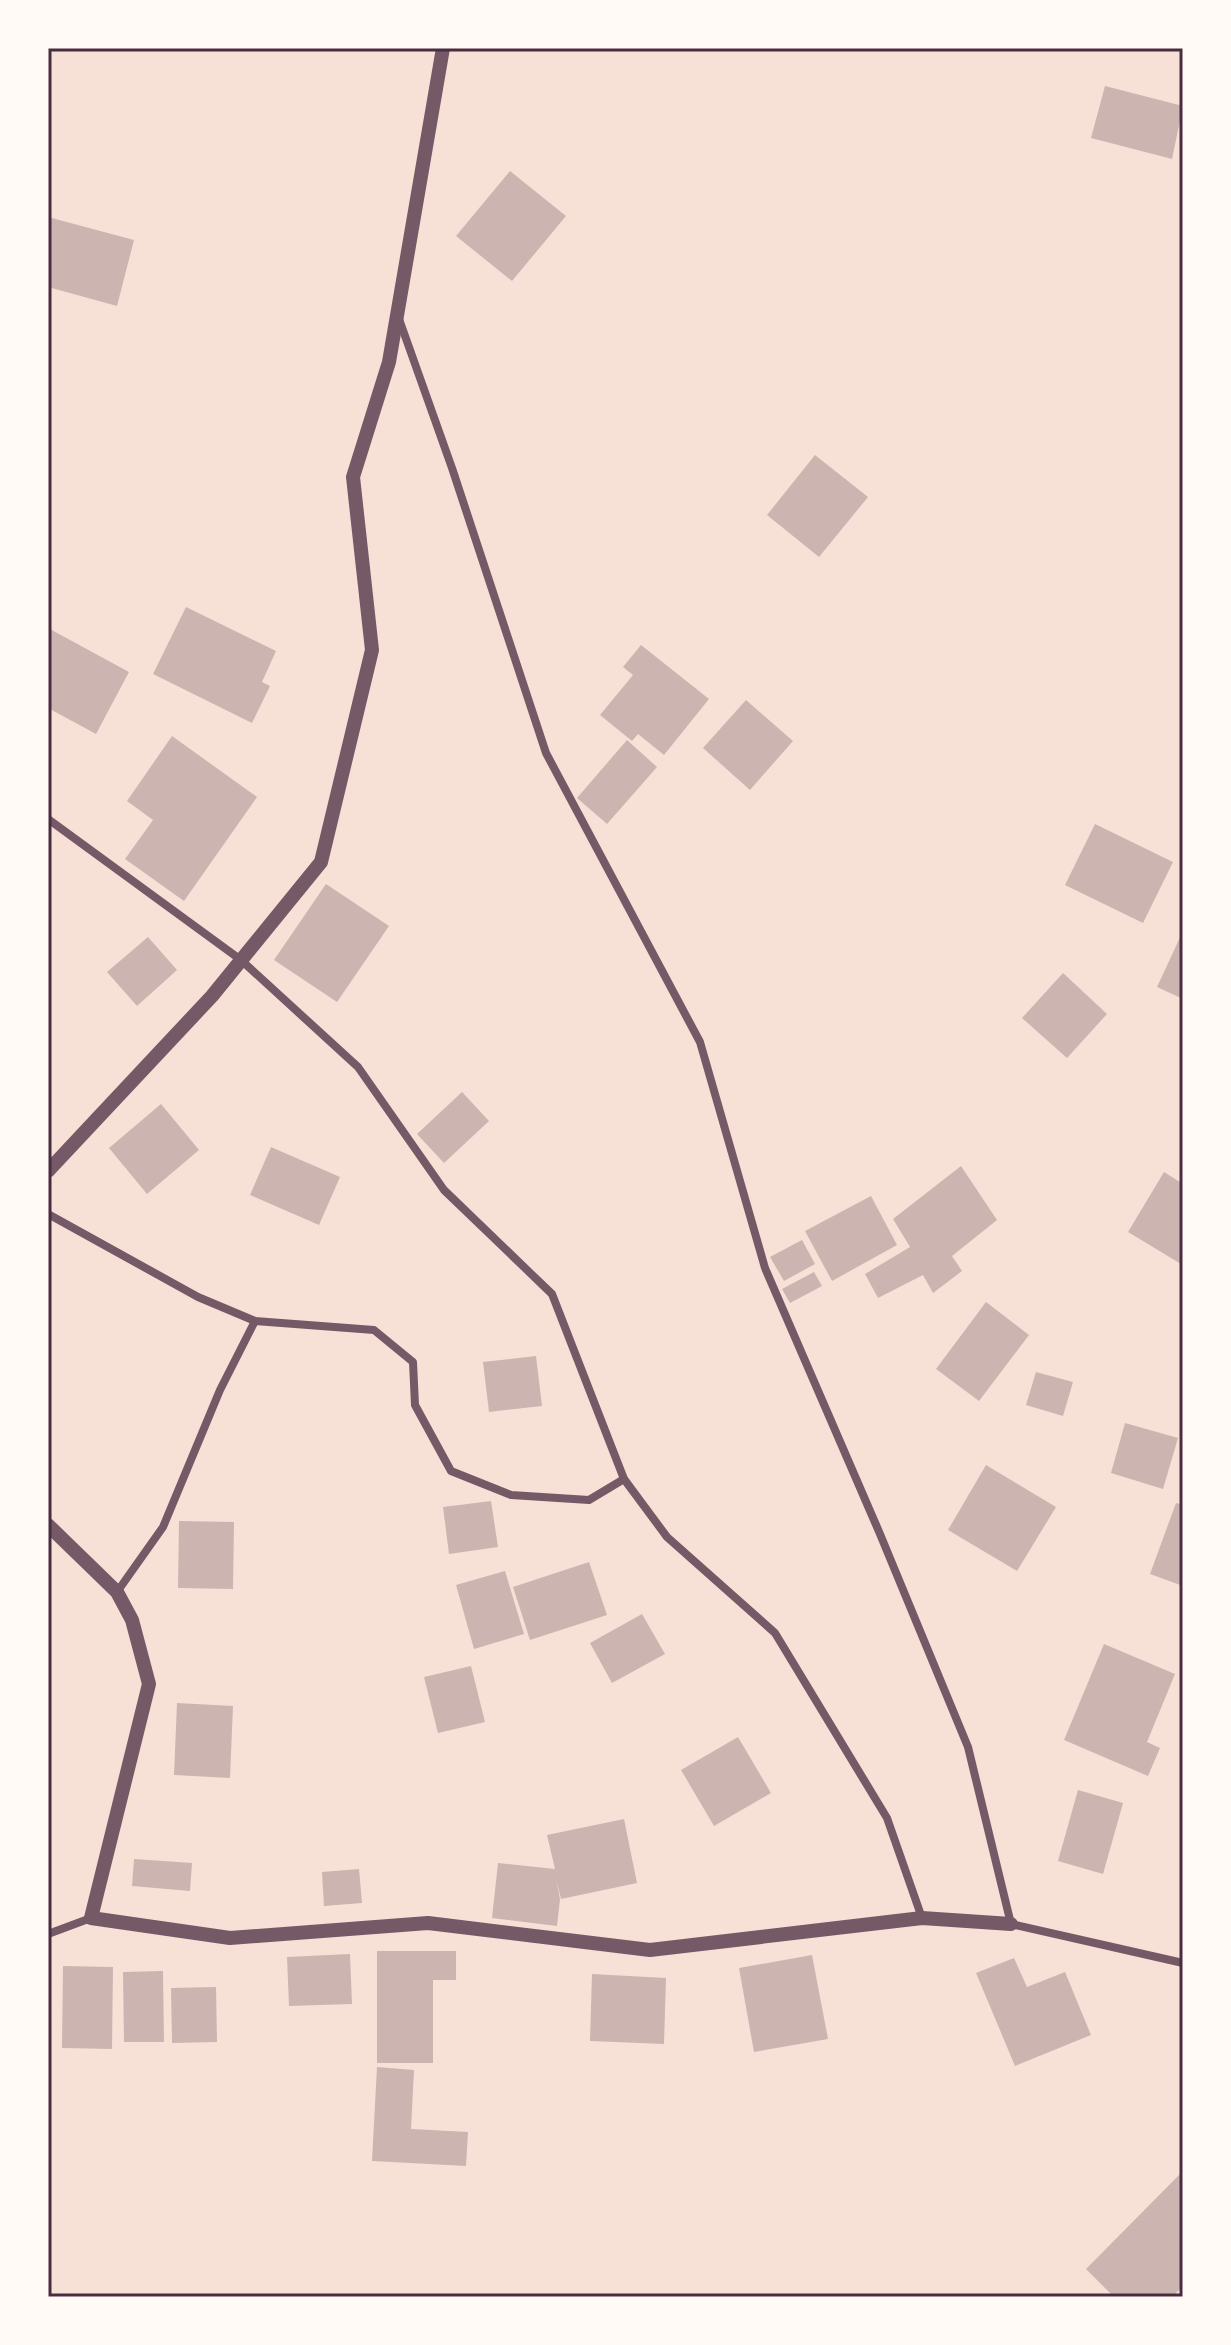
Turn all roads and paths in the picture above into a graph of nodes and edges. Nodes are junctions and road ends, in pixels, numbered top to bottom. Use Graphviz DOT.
graph roads {
  1 [pos="443,48"];
  2 [pos="397,314"];
  3 [pos="48,819"];
  4 [pos="241,960"];
  5 [pos="48,1171"];
  6 [pos="48,1214"];
  7 [pos="255,1321"];
  8 [pos="624,1479"];
  9 [pos="48,1525"];
  10 [pos="117,1592"];
  11 [pos="91,1918"];
  12 [pos="922,1918"];
  13 [pos="1011,1924"];
  14 [pos="48,1934"];
  15 [pos="1183,1963"];
  1 -- 2 [label="street"];
  2 -- 4 [label="street"];
  2 -- 13 [label="street"];
  3 -- 4 [label="street"];
  4 -- 5 [label="street"];
  4 -- 8 [label="street"];
  6 -- 7 [label="street"];
  7 -- 8 [label="street"];
  7 -- 10 [label="street"];
  8 -- 12 [label="street"];
  9 -- 10 [label="street"];
  10 -- 11 [label="street"];
  11 -- 12 [label="street"];
  11 -- 14 [label="street"];
  12 -- 13 [label="street"];
  13 -- 15 [label="street"];
}
